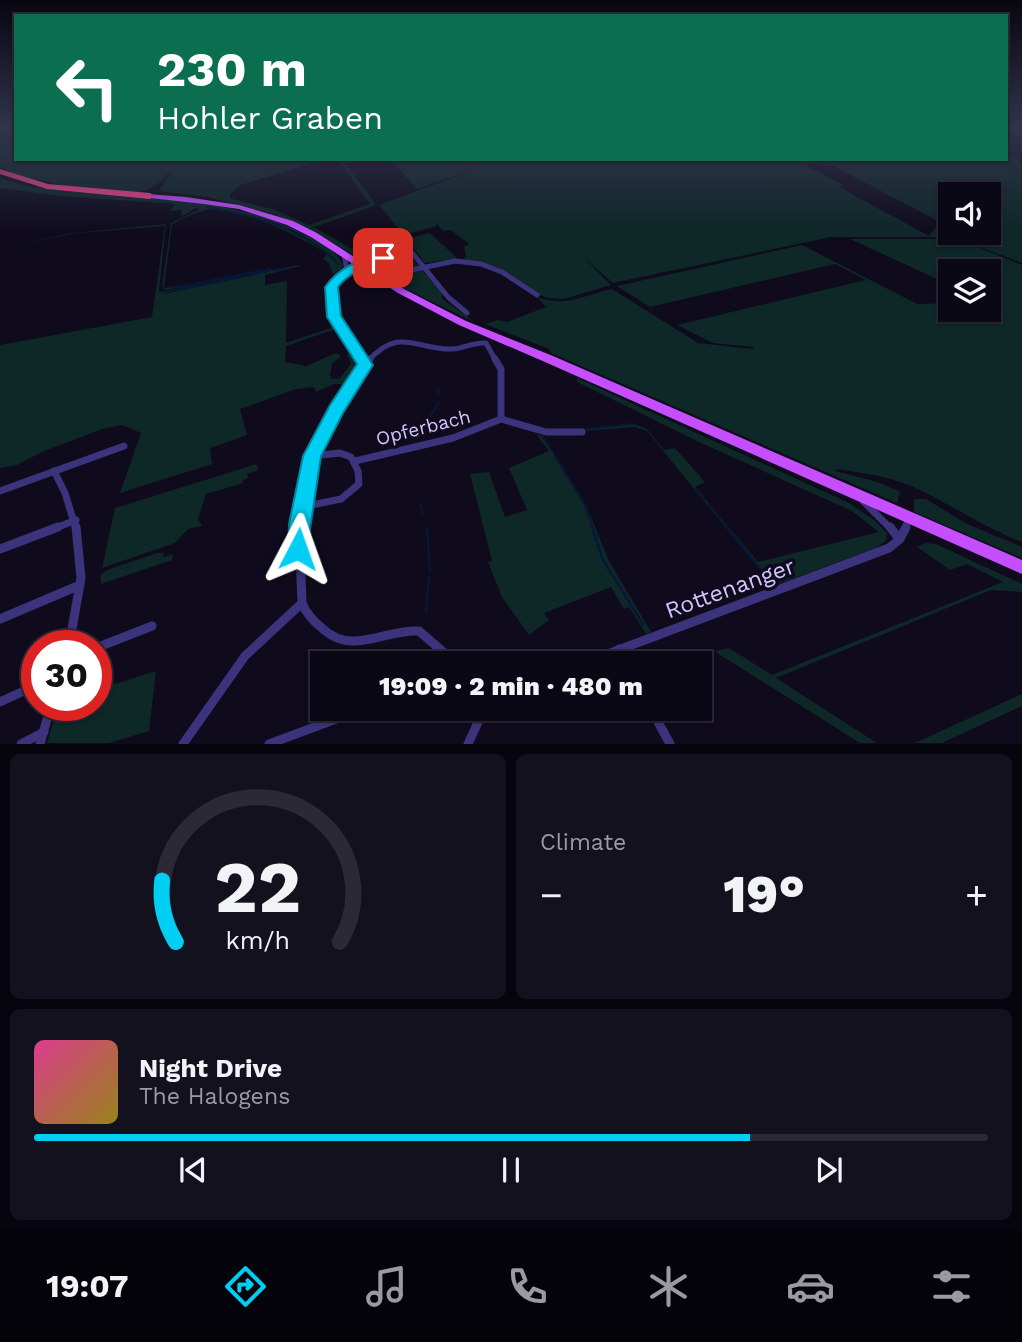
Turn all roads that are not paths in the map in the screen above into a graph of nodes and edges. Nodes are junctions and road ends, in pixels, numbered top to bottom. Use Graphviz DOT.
graph roads {
  1 [pos="0,171"];
  2 [pos="150,195"];
  3 [pos="401,239"];
  4 [pos="344,254"];
  5 [pos="360,266"];
  6 [pos="423,268"];
  7 [pos="347,271"];
  8 [pos="339,277"];
  9 [pos="537,295"];
  10 [pos="467,313"];
  11 [pos="365,365"];
  12 [pos="500,419"];
  13 [pos="582,432"];
  14 [pos="124,446"];
  15 [pos="312,456"];
  16 [pos="355,461"];
  17 [pos="54,471"];
  18 [pos="0,491"];
  19 [pos="856,496"];
  20 [pos="302,507"];
  21 [pos="908,518"];
  22 [pos="76,520"];
  23 [pos="897,536"];
  24 [pos="889,548"];
  25 [pos="0,549"];
  26 [pos="1022,567"];
  27 [pos="80,585"];
  28 [pos="302,603"];
  29 [pos="0,619"];
  30 [pos="152,626"];
  31 [pos="72,630"];
  32 [pos="112,642"];
  33 [pos="619,649"];
  34 [pos="441,651"];
  35 [pos="614,651"];
  36 [pos="21,692"];
  37 [pos="0,702"];
  38 [pos="47,721"];
  39 [pos="330,721"];
  40 [pos="479,721"];
  41 [pos="658,721"];
  42 [pos="44,732"];
  43 [pos="21,744"];
  44 [pos="40,744"];
  45 [pos="183,744"];
  46 [pos="268,744"];
  47 [pos="468,744"];
  48 [pos="670,744"];
  1 -- 2 [label="highway"];
  2 -- 4 [label="main road"];
  3 -- 6 [label="street"];
  4 -- 5 [label="main road"];
  4 -- 7 [label="street"];
  5 -- 6 [label="street"];
  5 -- 7 [label="street"];
  5 -- 8 [label="street"];
  5 -- 19 [label="main road"];
  6 -- 9 [label="street"];
  6 -- 10 [label="street"];
  7 -- 8 [label="street"];
  8 -- 11 [label="street"];
  11 -- 12 [label="street, Opferbach"];
  11 -- 15 [label="street"];
  12 -- 13 [label="street"];
  12 -- 16 [label="street, Opferbach"];
  14 -- 17 [label="street"];
  15 -- 16 [label="street"];
  15 -- 20 [label="street"];
  16 -- 20 [label="street"];
  17 -- 18 [label="street"];
  17 -- 22 [label="street"];
  19 -- 21 [label="main road"];
  19 -- 23 [label="street"];
  20 -- 28 [label="street"];
  21 -- 23 [label="street"];
  21 -- 24 [label="street"];
  21 -- 26 [label="main road"];
  22 -- 25 [label="street"];
  22 -- 27 [label="street"];
  23 -- 24 [label="street"];
  24 -- 33 [label="street, Rottenanger"];
  27 -- 29 [label="street"];
  27 -- 31 [label="street"];
  28 -- 34 [label="street"];
  28 -- 45 [label="street"];
  30 -- 32 [label="street"];
  33 -- 35 [label="street, Rottenanger"];
  36 -- 37 [label="street"];
  38 -- 42 [label="street"];
  39 -- 46 [label="street"];
  40 -- 47 [label="street"];
  41 -- 48 [label="street"];
  42 -- 43 [label="street"];
  42 -- 44 [label="street"];
}
